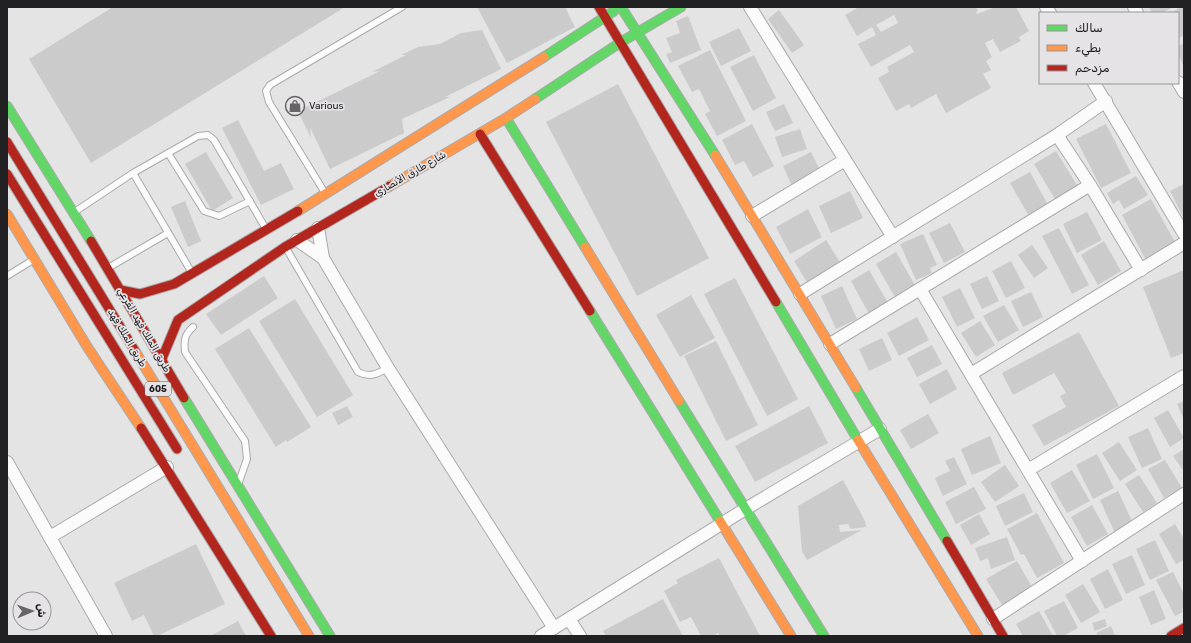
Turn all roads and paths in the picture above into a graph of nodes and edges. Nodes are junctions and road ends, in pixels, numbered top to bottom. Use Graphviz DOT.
graph roads {
  1 [pos="402,7"];
  2 [pos="599,7"];
  3 [pos="620,7"];
  4 [pos="681,7"];
  5 [pos="750,7"];
  6 [pos="604,16"];
  7 [pos="638,34"];
  8 [pos="621,42"];
  9 [pos="1095,84"];
  10 [pos="1106,101"];
  11 [pos="7,106"];
  12 [pos="506,118"];
  13 [pos="480,134"];
  14 [pos="1057,135"];
  15 [pos="7,142"];
  16 [pos="168,153"];
  17 [pos="845,160"];
  18 [pos="133,173"];
  19 [pos="7,174"];
  20 [pos="1090,185"];
  21 [pos="325,193"];
  22 [pos="250,201"];
  23 [pos="74,212"];
  24 [pos="7,214"];
  25 [pos="752,216"];
  26 [pos="318,228"];
  27 [pos="267,230"];
  28 [pos="168,233"];
  29 [pos="1184,234"];
  30 [pos="893,237"];
  31 [pos="297,240"];
  32 [pos="1184,244"];
  33 [pos="285,247"];
  34 [pos="323,258"];
  35 [pos="34,259"];
  36 [pos="107,268"];
  37 [pos="1141,270"];
  38 [pos="192,273"];
  39 [pos="7,276"];
  40 [pos="920,289"];
  41 [pos="120,290"];
  42 [pos="800,294"];
  43 [pos="193,327"];
  44 [pos="830,344"];
  45 [pos="161,360"];
  46 [pos="388,368"];
  47 [pos="971,374"];
  48 [pos="1184,376"];
  49 [pos="880,429"];
  50 [pos="859,442"];
  51 [pos="183,460"];
  52 [pos="7,462"];
  53 [pos="167,467"];
  54 [pos="1028,470"];
  55 [pos="238,486"];
  56 [pos="1184,494"];
  57 [pos="747,508"];
  58 [pos="722,525"];
  59 [pos="50,537"];
  60 [pos="1082,561"];
  61 [pos="569,619"];
  62 [pos="993,619"];
  63 [pos="554,628"];
  64 [pos="1184,628"];
  65 [pos="106,636"];
  66 [pos="271,636"];
  67 [pos="309,636"];
  68 [pos="330,636"];
  69 [pos="541,636"];
  70 [pos="580,636"];
  71 [pos="790,636"];
  72 [pos="824,636"];
  73 [pos="978,636"];
  74 [pos="1004,636"];
  75 [pos="1171,636"];
  1 -- 21 [label="lane"];
  2 -- 6 [label="main road"];
  3 -- 6 [label="main road"];
  3 -- 7 [label="main road"];
  4 -- 7 [label="main road, شارع طارق الأنصاري"];
  5 -- 17 [label="street"];
  6 -- 8 [label="main road"];
  6 -- 21 [label="main road"];
  7 -- 8 [label="main road, شارع طارق الأنصاري"];
  7 -- 25 [label="main road"];
  8 -- 12 [label="main road, شارع طارق الأنصاري"];
  8 -- 50 [label="main road"];
  9 -- 10 [label="street"];
  10 -- 14 [label="street"];
  10 -- 29 [label="street"];
  11 -- 23 [label="main road, طريق الملك فهد الفرعي"];
  12 -- 13 [label="main road, شارع طارق الأنصاري"];
  12 -- 57 [label="main road"];
  13 -- 26 [label="main road, شارع طارق الأنصاري"];
  13 -- 58 [label="main road"];
  14 -- 20 [label="street"];
  14 -- 30 [label="street"];
  15 -- 67 [label="main road, طريق الملك فهد / 605"];
  16 -- 18 [label="lane"];
  16 -- 22 [label="lane"];
  16 -- 22 [label="lane"];
  17 -- 25 [label="street"];
  17 -- 30 [label="street"];
  18 -- 23 [label="lane"];
  18 -- 28 [label="lane"];
  19 -- 51 [label="main road, طريق الملك فهد / 605"];
  20 -- 37 [label="street"];
  20 -- 40 [label="street"];
  21 -- 27 [label="main road"];
  22 -- 27 [label="lane"];
  23 -- 36 [label="main road, طريق الملك فهد الفرعي"];
  24 -- 35 [label="main road"];
  25 -- 42 [label="main road"];
  26 -- 31 [label="main road, شارع طارق الأنصاري"];
  26 -- 34 [label="street"];
  27 -- 38 [label="main road"];
  28 -- 36 [label="lane"];
  28 -- 38 [label="lane"];
  30 -- 42 [label="street"];
  31 -- 33 [label="main road, شارع طارق الأنصاري"];
  31 -- 34 [label="street"];
  32 -- 37 [label="street"];
  33 -- 45 [label="main road, شارع طارق الأنصاري"];
  33 -- 46 [label="lane"];
  34 -- 46 [label="street"];
  35 -- 39 [label="lane"];
  35 -- 53 [label="main road"];
  36 -- 41 [label="main road, طريق الملك فهد الفرعي"];
  37 -- 47 [label="street"];
  38 -- 41 [label="main road"];
  40 -- 44 [label="street"];
  40 -- 47 [label="street"];
  41 -- 45 [label="main road, طريق الملك فهد الفرعي"];
  42 -- 44 [label="main road"];
  43 -- 55 [label="lane"];
  44 -- 49 [label="main road"];
  45 -- 55 [label="main road, طريق الملك فهد الفرعي"];
  46 -- 63 [label="street"];
  47 -- 54 [label="street"];
  48 -- 54 [label="street"];
  49 -- 50 [label="street"];
  49 -- 62 [label="main road"];
  50 -- 57 [label="street"];
  50 -- 73 [label="main road"];
  52 -- 59 [label="street"];
  53 -- 59 [label="street"];
  53 -- 66 [label="main road"];
  54 -- 60 [label="street"];
  55 -- 68 [label="main road, طريق الملك فهد الفرعي"];
  56 -- 60 [label="street"];
  57 -- 58 [label="street"];
  57 -- 72 [label="main road"];
  58 -- 61 [label="street"];
  58 -- 71 [label="main road"];
  59 -- 65 [label="street"];
  60 -- 62 [label="street"];
  61 -- 63 [label="street"];
  61 -- 70 [label="street"];
  62 -- 74 [label="main road"];
  63 -- 69 [label="street"];
  64 -- 75 [label="main road"];
}
